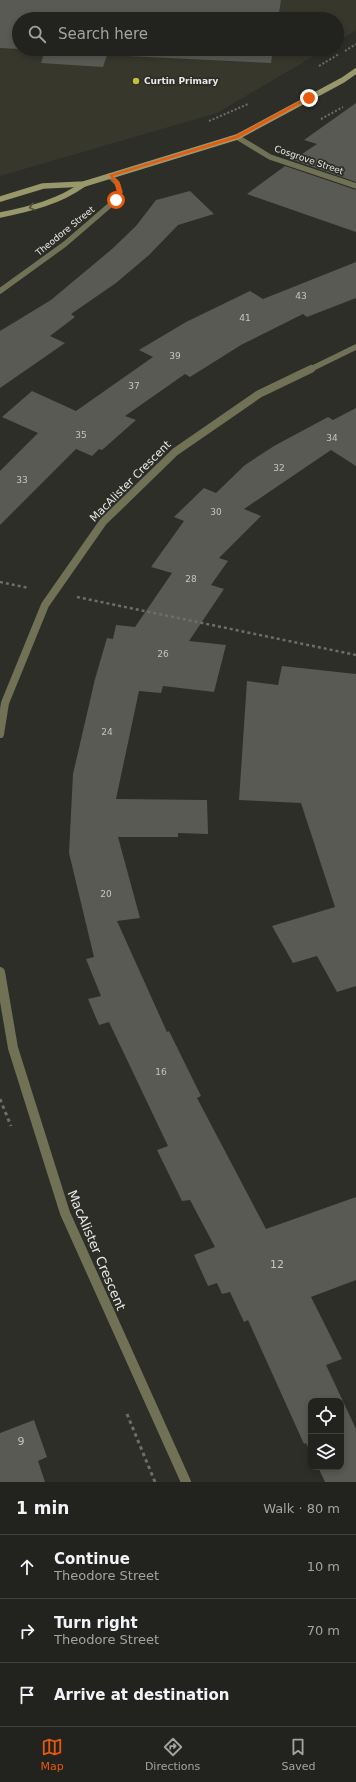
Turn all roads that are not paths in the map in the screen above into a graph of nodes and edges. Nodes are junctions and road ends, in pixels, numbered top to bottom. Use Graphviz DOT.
graph roads {
  1 [pos="356,71"];
  2 [pos="236,137"];
  3 [pos="110,176"];
  4 [pos="84,184"];
  5 [pos="356,186"];
  6 [pos="0,199"];
  7 [pos="0,215"];
  8 [pos="0,292"];
  9 [pos="356,347"];
  10 [pos="0,734"];
  11 [pos="0,972"];
  12 [pos="186,1482"];
  1 -- 2 [label="main road"];
  2 -- 3 [label="main road"];
  2 -- 5 [label="street, Cosgrove Street"];
  3 -- 4 [label="main road"];
  3 -- 8 [label="street, Theodore Street"];
  4 -- 6 [label="main road"];
  4 -- 7 [label="main road, one-way"];
  9 -- 10 [label="street, MacAlister Crescent"];
  11 -- 12 [label="street, MacAlister Crescent"];
}
